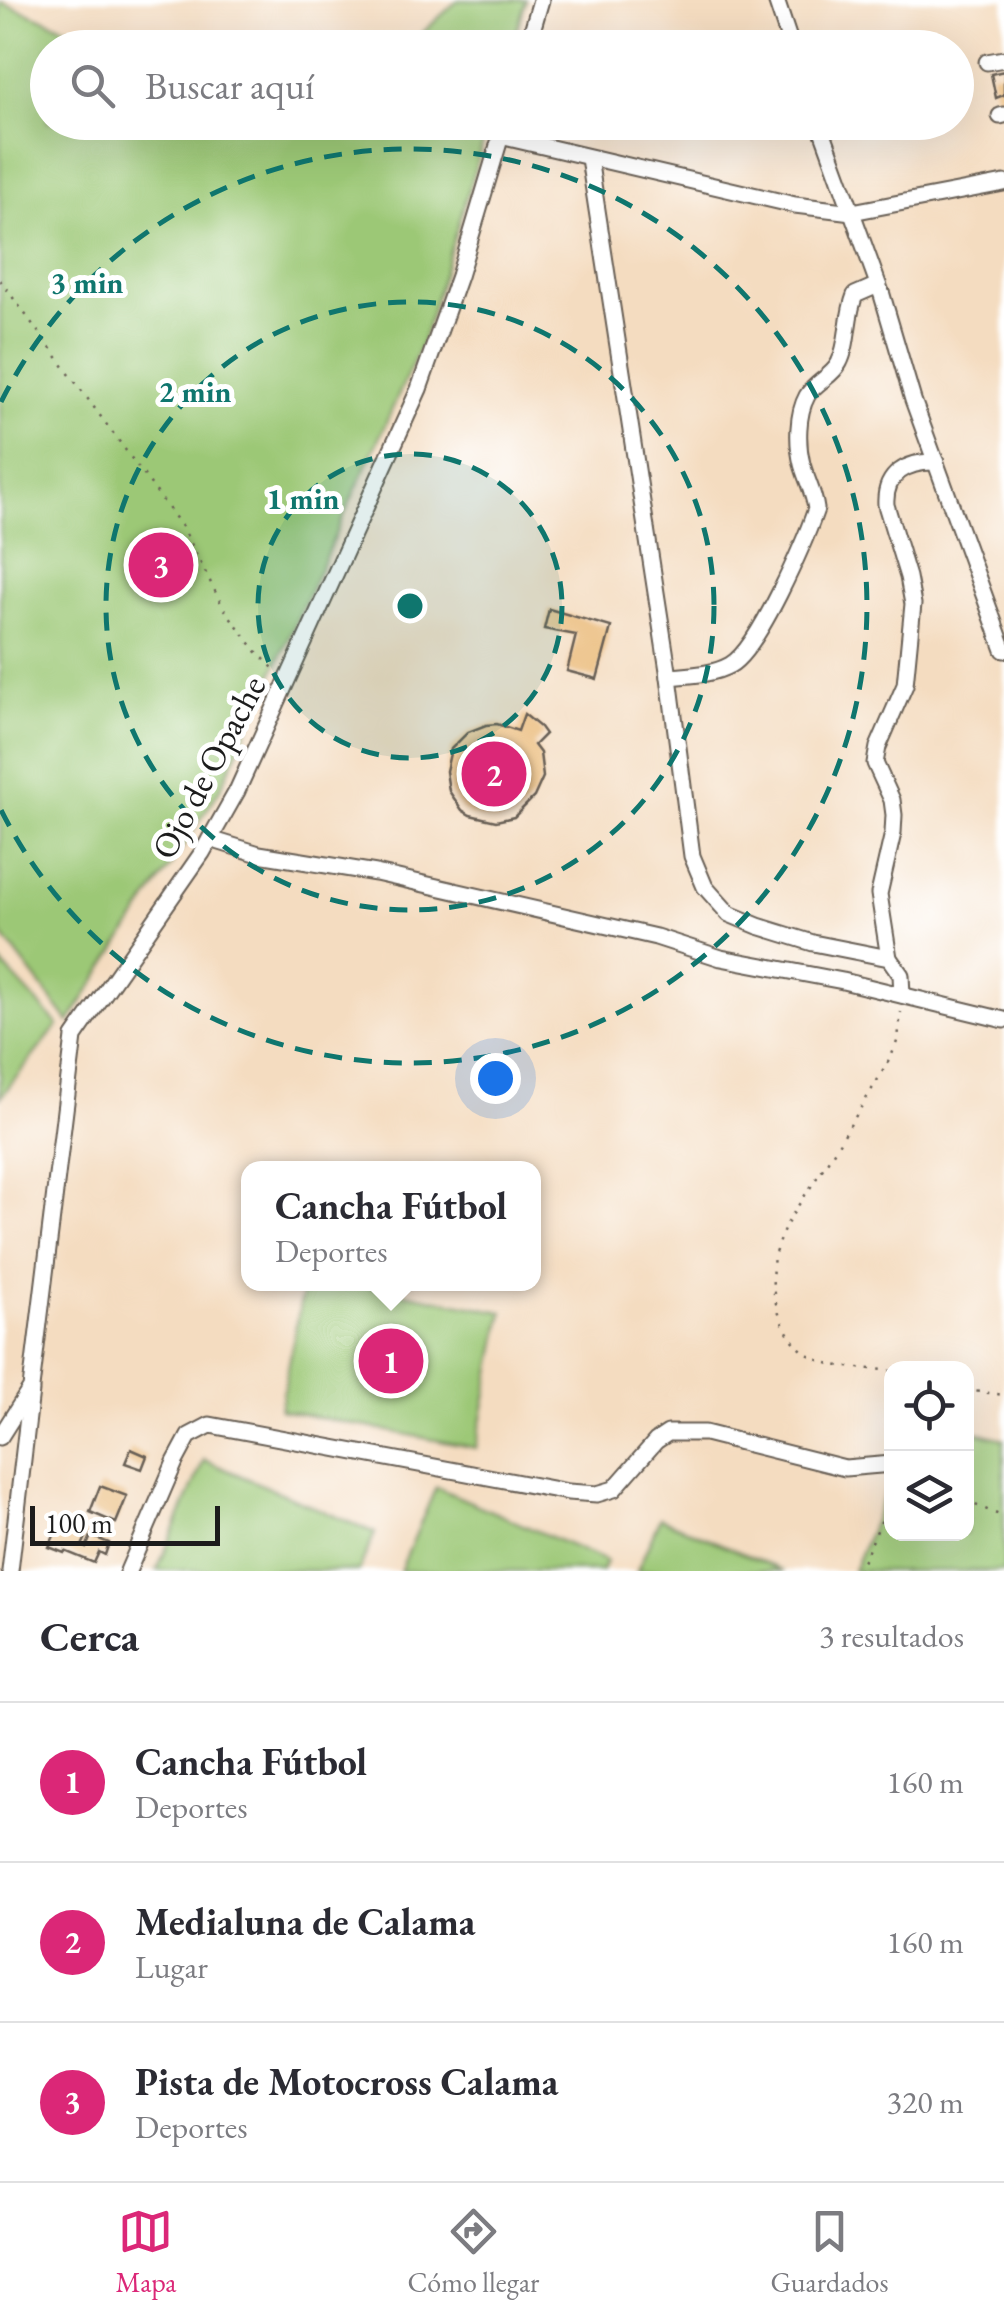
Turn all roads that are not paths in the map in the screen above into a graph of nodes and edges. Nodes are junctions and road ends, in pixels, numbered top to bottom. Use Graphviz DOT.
graph roads {
  1 [pos="541,0"];
  2 [pos="776,0"];
  3 [pos="532,30"];
  4 [pos="786,30"];
  5 [pos="1004,59"];
  6 [pos="987,62"];
  7 [pos="499,140"];
  8 [pos="535,140"];
  9 [pos="826,140"];
  10 [pos="590,158"];
  11 [pos="1004,182"];
  12 [pos="852,212"];
  13 [pos="878,285"];
  14 [pos="936,462"];
  15 [pos="1004,650"];
  16 [pos="669,678"];
  17 [pos="210,839"];
  18 [pos="889,958"];
  19 [pos="902,995"];
  20 [pos="1004,1020"];
  21 [pos="31,1388"];
  22 [pos="0,1436"];
  23 [pos="24,1451"];
  24 [pos="884,1465"];
  25 [pos="10,1571"];
  26 [pos="128,1571"];
  1 -- 3 [label="street"];
  2 -- 4 [label="street"];
  5 -- 6 [label="street"];
  7 -- 17 [label="street, Ojo de Opache"];
  8 -- 10 [label="street"];
  9 -- 12 [label="street"];
  10 -- 12 [label="street"];
  10 -- 16 [label="street"];
  11 -- 12 [label="street"];
  12 -- 13 [label="street"];
  13 -- 14 [label="street"];
  13 -- 16 [label="street"];
  14 -- 15 [label="street"];
  14 -- 18 [label="street"];
  16 -- 18 [label="street"];
  17 -- 19 [label="street"];
  17 -- 21 [label="street, Ojo de Opache"];
  18 -- 19 [label="street"];
  19 -- 20 [label="street"];
  21 -- 22 [label="street, Ojo de Opache"];
  21 -- 23 [label="street"];
  22 -- 23 [label="street"];
  23 -- 25 [label="street"];
  24 -- 26 [label="street"];
}
